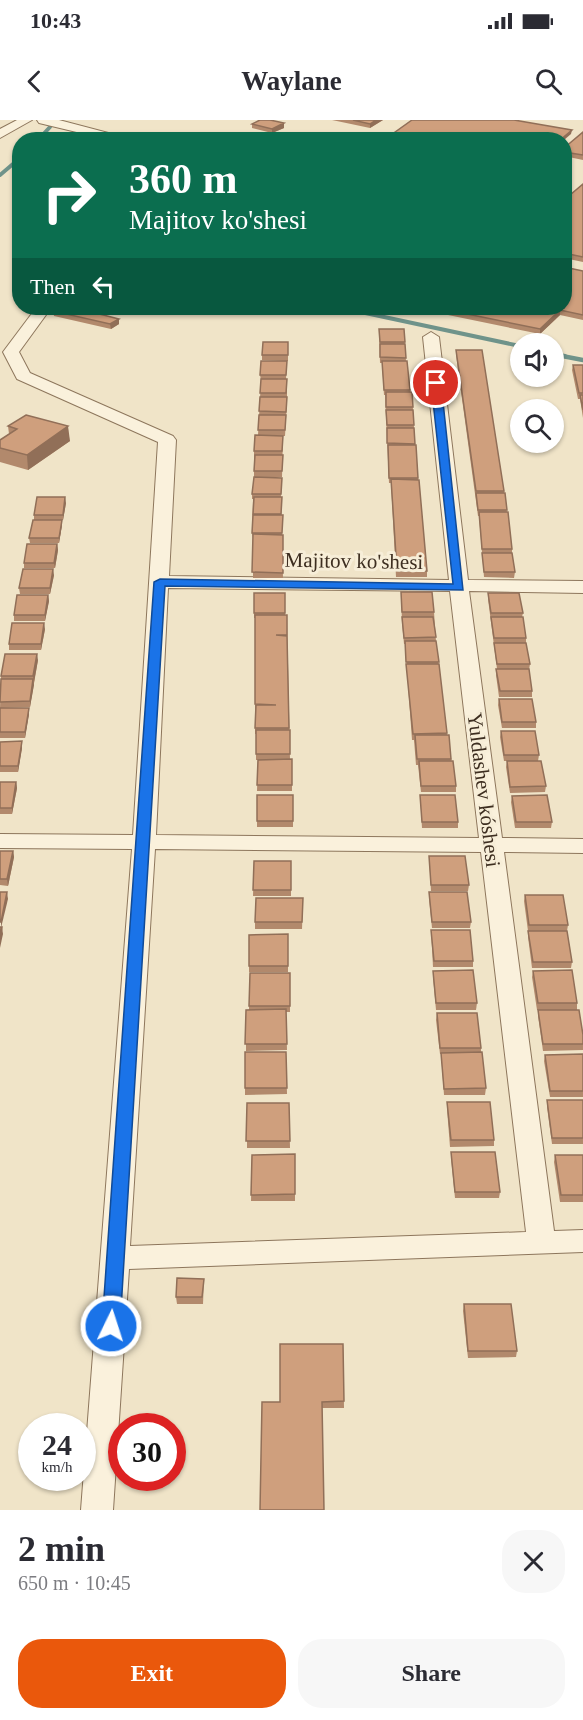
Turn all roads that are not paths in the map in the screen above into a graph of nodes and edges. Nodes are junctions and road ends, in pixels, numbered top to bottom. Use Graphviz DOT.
graph roads {
  1 [pos="26,120"];
  2 [pos="43,120"];
  3 [pos="95,132"];
  4 [pos="0,134"];
  5 [pos="38,315"];
  6 [pos="431,337"];
  7 [pos="5,358"];
  8 [pos="160,582"];
  9 [pos="459,587"];
  10 [pos="583,587"];
  11 [pos="0,841"];
  12 [pos="144,844"];
  13 [pos="491,846"];
  14 [pos="583,846"];
  15 [pos="583,1241"];
  16 [pos="541,1242"];
  17 [pos="117,1258"];
  18 [pos="97,1510"];
  1 -- 4 [label="street"];
  2 -- 3 [label="street"];
  5 -- 7 [label="street"];
  6 -- 9 [label="street, Yuldashev kóshesi"];
  7 -- 8 [label="street"];
  8 -- 9 [label="street, Majitov ko'shesi"];
  8 -- 12 [label="street"];
  9 -- 10 [label="street, Majitov ko'shesi"];
  9 -- 13 [label="street, Yuldashev kóshesi"];
  11 -- 12 [label="street"];
  12 -- 13 [label="street"];
  12 -- 17 [label="street"];
  13 -- 14 [label="street"];
  13 -- 16 [label="street, Yuldashev kóshesi"];
  15 -- 16 [label="street"];
  16 -- 17 [label="street"];
  17 -- 18 [label="street"];
}
